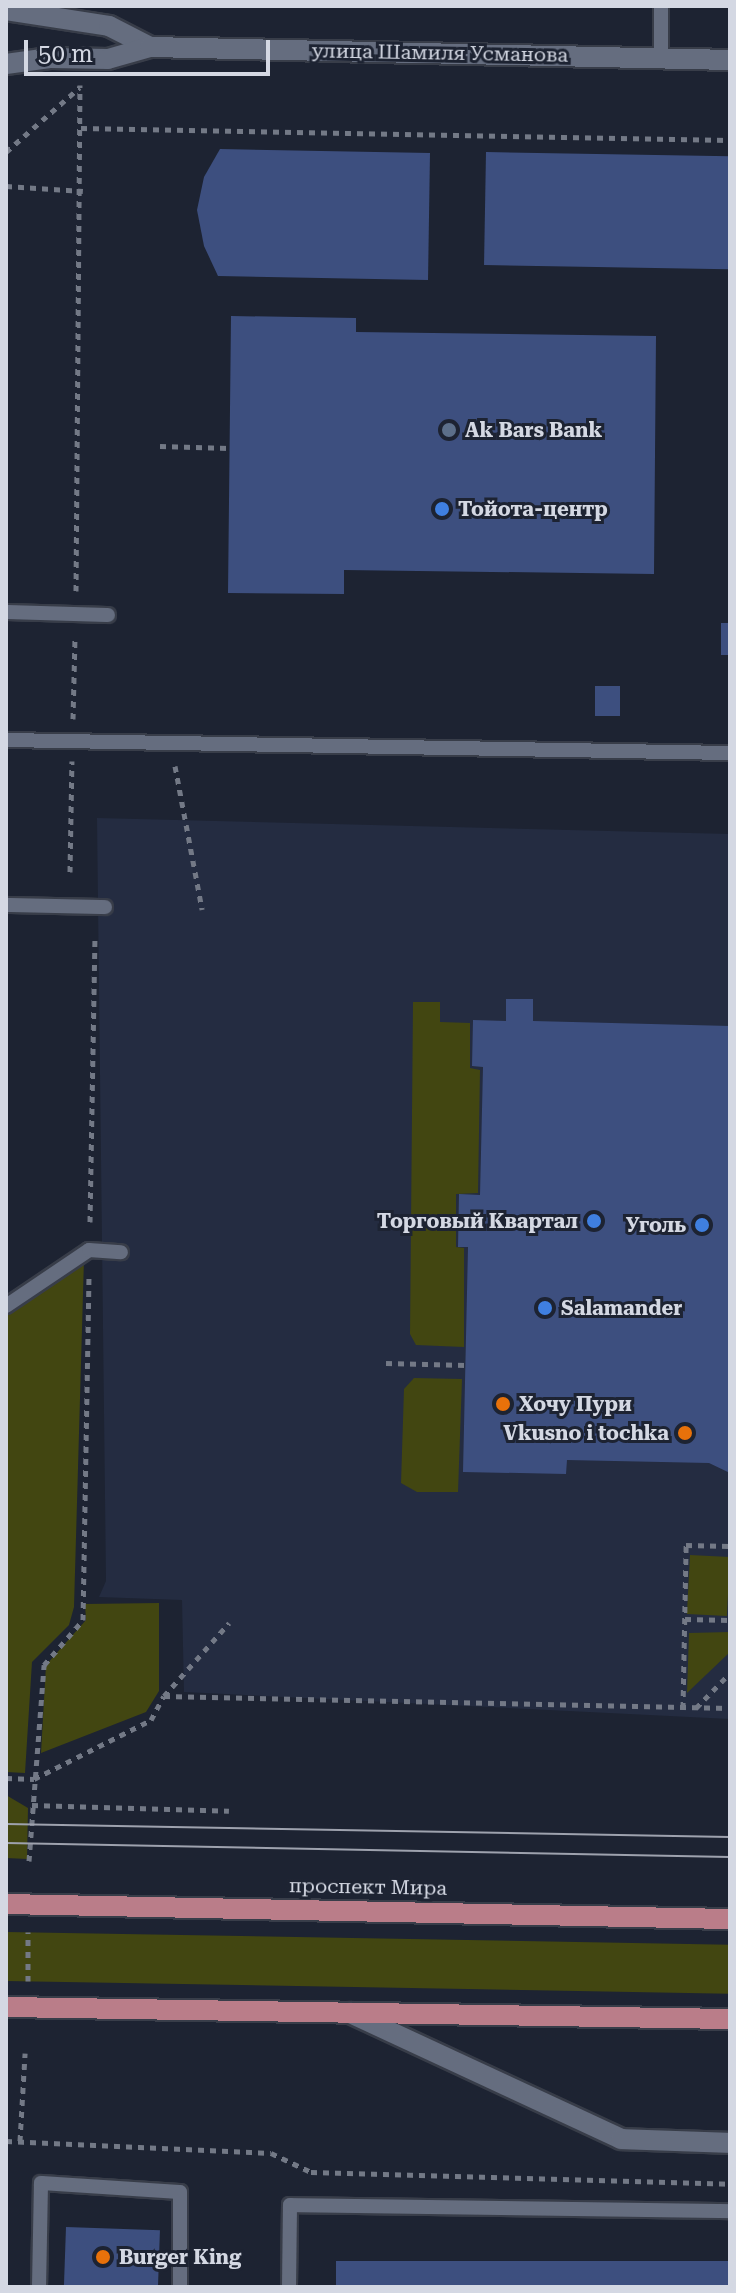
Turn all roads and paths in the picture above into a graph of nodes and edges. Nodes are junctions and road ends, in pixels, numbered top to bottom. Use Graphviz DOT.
graph roads {
  1 [pos="661,6"];
  2 [pos="6,10"];
  3 [pos="150,47"];
  4 [pos="661,58"];
  5 [pos="730,60"];
  6 [pos="6,64"];
  7 [pos="81,128"];
  8 [pos="730,140"];
  9 [pos="6,152"];
  10 [pos="6,186"];
  11 [pos="83,191"];
  12 [pos="160,446"];
  13 [pos="229,448"];
  14 [pos="6,612"];
  15 [pos="75,614"];
  16 [pos="108,615"];
  17 [pos="6,740"];
  18 [pos="73,741"];
  19 [pos="170,743"];
  20 [pos="730,753"];
  21 [pos="70,872"];
  22 [pos="6,905"];
  23 [pos="105,907"];
  24 [pos="202,909"];
  25 [pos="95,936"];
  26 [pos="90,1222"];
  27 [pos="121,1252"];
  28 [pos="89,1264"];
  29 [pos="6,1306"];
  30 [pos="386,1363"];
  31 [pos="466,1365"];
  32 [pos="730,1546"];
  33 [pos="685,1619"];
  34 [pos="730,1620"];
  35 [pos="229,1623"];
  36 [pos="730,1673"];
  37 [pos="164,1696"];
  38 [pos="683,1708"];
  39 [pos="696,1708"];
  40 [pos="730,1708"];
  41 [pos="6,1778"];
  42 [pos="34,1779"];
  43 [pos="32,1805"];
  44 [pos="229,1811"];
  45 [pos="29,1861"];
  46 [pos="6,1904"];
  47 [pos="730,1919"];
  48 [pos="28,1932"];
  49 [pos="28,1981"];
  50 [pos="6,2007"];
  51 [pos="342,2009"];
  52 [pos="730,2019"];
  53 [pos="25,2053"];
  54 [pos="6,2141"];
  55 [pos="20,2141"];
  56 [pos="730,2143"];
  57 [pos="730,2184"];
  58 [pos="730,2211"];
  59 [pos="39,2287"];
  60 [pos="180,2287"];
  61 [pos="289,2287"];
  1 -- 4 [label="lane"];
  2 -- 3 [label="street, улица Шамиля Усманова"];
  3 -- 4 [label="street, улица Шамиля Усманова"];
  3 -- 6 [label="street, улица Шамиля Усманова"];
  4 -- 5 [label="street, улица Шамиля Усманова"];
  7 -- 8 [label="path"];
  7 -- 9 [label="path"];
  7 -- 11 [label="path"];
  10 -- 11 [label="path"];
  11 -- 15 [label="path"];
  12 -- 13 [label="path"];
  14 -- 15 [label="lane"];
  15 -- 16 [label="lane"];
  15 -- 18 [label="path"];
  17 -- 18 [label="lane"];
  18 -- 19 [label="lane"];
  18 -- 21 [label="path"];
  19 -- 20 [label="lane"];
  19 -- 24 [label="path"];
  22 -- 23 [label="lane"];
  25 -- 26 [label="path"];
  27 -- 29 [label="lane"];
  28 -- 42 [label="path"];
  30 -- 31 [label="path"];
  32 -- 33 [label="path"];
  33 -- 34 [label="path"];
  33 -- 38 [label="path"];
  35 -- 37 [label="path"];
  36 -- 39 [label="path"];
  37 -- 38 [label="path"];
  37 -- 42 [label="path"];
  38 -- 39 [label="path"];
  39 -- 40 [label="path"];
  41 -- 42 [label="path"];
  42 -- 43 [label="path"];
  43 -- 44 [label="path"];
  43 -- 45 [label="path"];
  46 -- 47 [label="main road, проспект Мира"];
  48 -- 49 [label="path"];
  50 -- 51 [label="main road"];
  51 -- 52 [label="main road"];
  51 -- 56 [label="street"];
  53 -- 55 [label="path"];
  54 -- 55 [label="path"];
  55 -- 57 [label="path"];
  58 -- 61 [label="lane"];
  59 -- 60 [label="lane"];
}
